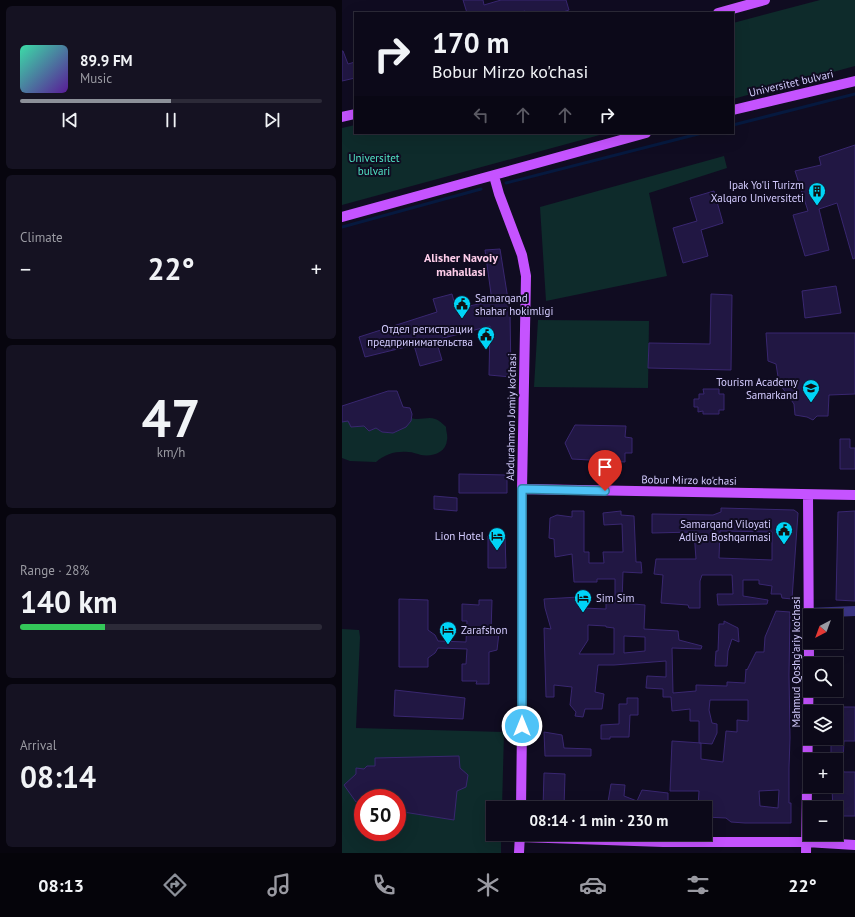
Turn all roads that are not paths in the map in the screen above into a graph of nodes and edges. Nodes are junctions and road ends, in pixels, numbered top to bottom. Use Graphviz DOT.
graph roads {
  1 [pos="765,0"];
  2 [pos="722,12"];
  3 [pos="855,80"];
  4 [pos="734,110"];
  5 [pos="354,114"];
  6 [pos="342,117"];
  7 [pos="642,134"];
  8 [pos="494,176"];
  9 [pos="342,217"];
  10 [pos="522,489"];
  11 [pos="808,494"];
  12 [pos="855,495"];
  13 [pos="808,609"];
  14 [pos="855,611"];
  15 [pos="843,612"];
  16 [pos="808,649"];
  17 [pos="521,801"];
  18 [pos="806,842"];
  19 [pos="520,843"];
  20 [pos="855,845"];
  21 [pos="806,853"];
  1 -- 2 [label="main road"];
  3 -- 4 [label="main road, Universitet bulvari"];
  5 -- 6 [label="main road"];
  7 -- 8 [label="main road"];
  8 -- 9 [label="main road"];
  8 -- 10 [label="main road, Abdurahmon Jomiy ko'chasi"];
  10 -- 11 [label="main road, Bobur Mirzo ko'chasi"];
  10 -- 17 [label="main road, Abdurahmon Jomiy ko'chasi"];
  11 -- 12 [label="main road, Bobur Mirzo ko'chasi"];
  11 -- 13 [label="main road, Mahmud Qoshg'ariy ko'chasi"];
  14 -- 15 [label="street"];
  16 -- 18 [label="main road, Mahmud Qoshg'ariy ko'chasi"];
  18 -- 19 [label="main road"];
  18 -- 20 [label="main road"];
  18 -- 21 [label="main road, Mahmud Qoshg'ariy ko'chasi"];
}
